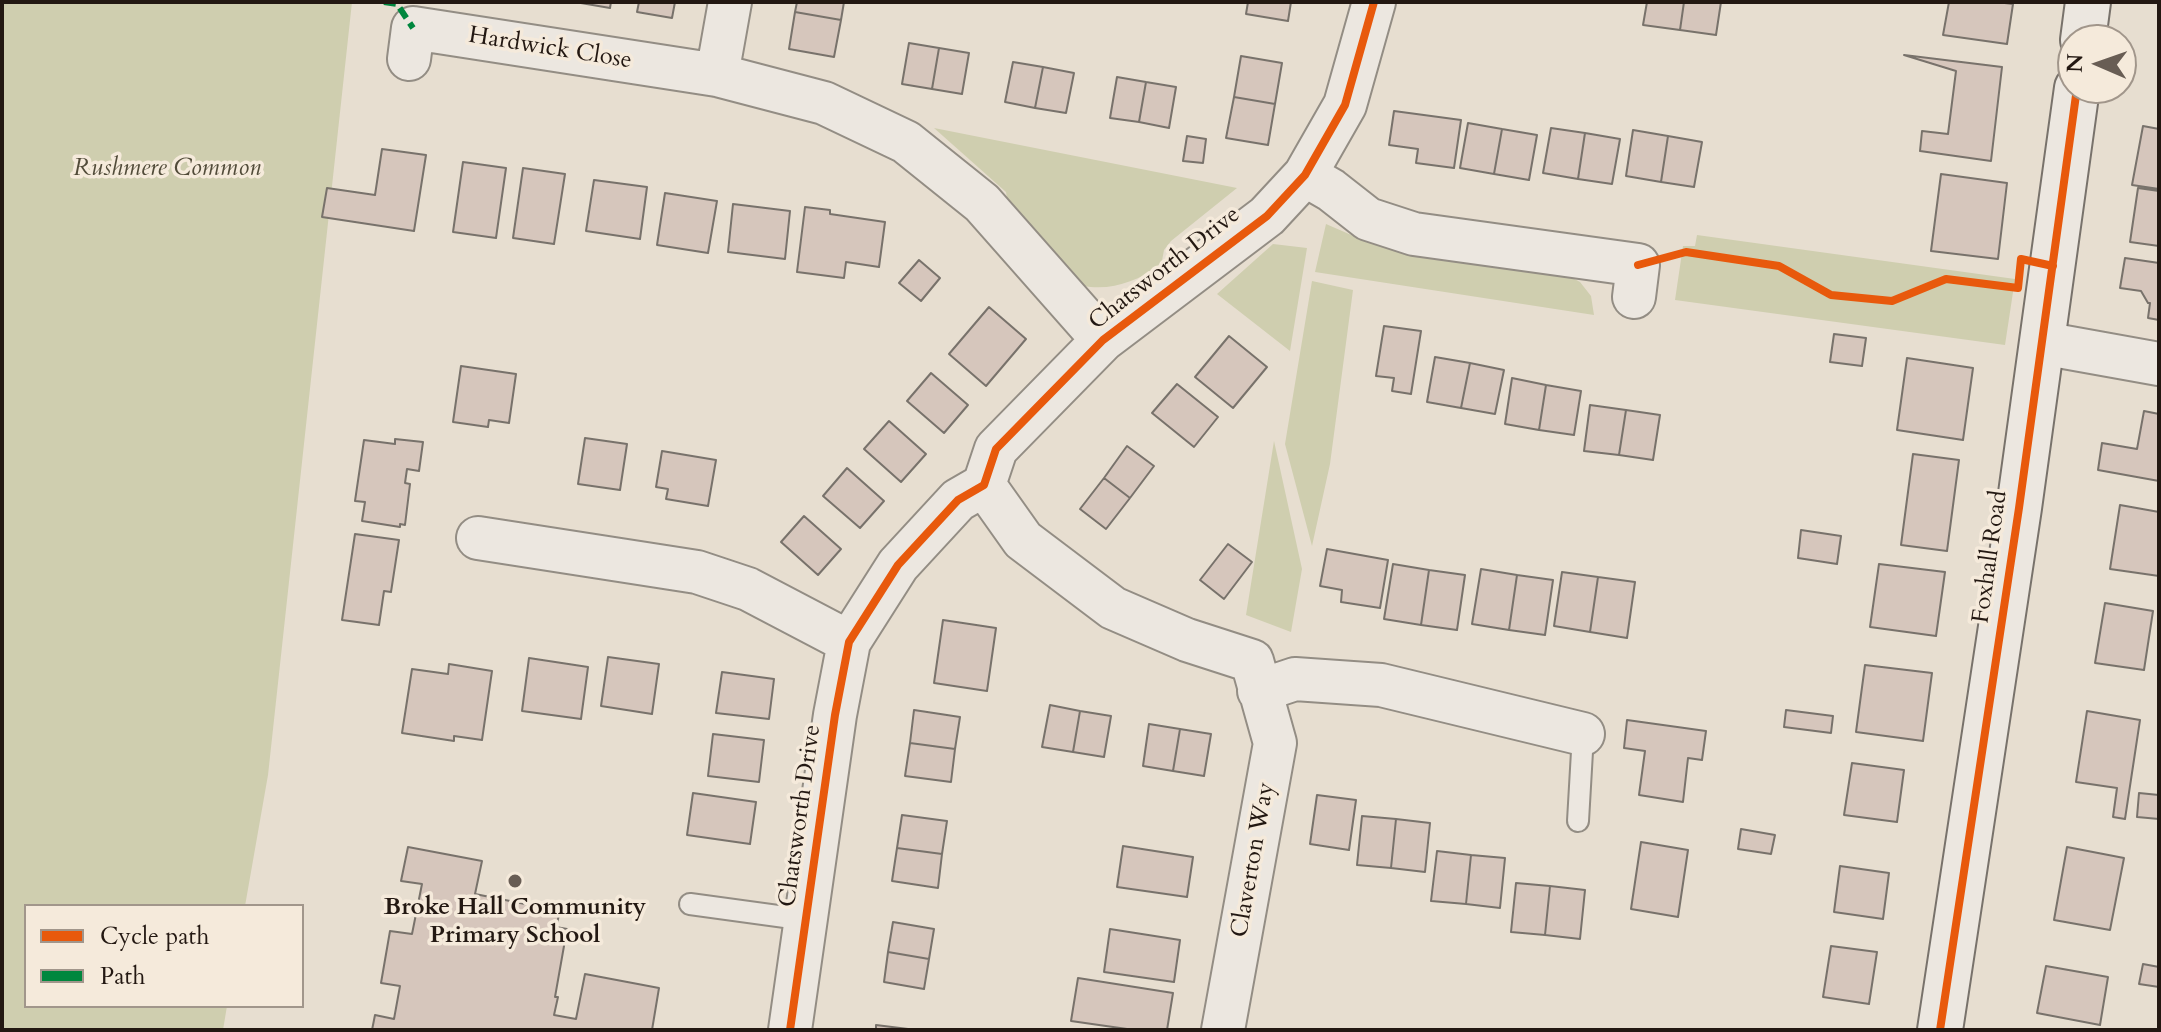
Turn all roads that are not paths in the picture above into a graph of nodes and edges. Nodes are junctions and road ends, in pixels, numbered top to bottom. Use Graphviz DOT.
graph roads {
  1 [pos="730,2"];
  2 [pos="1374,2"];
  3 [pos="2088,2"];
  4 [pos="2085,24"];
  5 [pos="409,59"];
  6 [pos="717,75"];
  7 [pos="2075,104"];
  8 [pos="1305,175"];
  9 [pos="1634,297"];
  10 [pos="1103,340"];
  11 [pos="2042,343"];
  12 [pos="2159,364"];
  13 [pos="984,485"];
  14 [pos="478,538"];
  15 [pos="849,642"];
  16 [pos="1259,691"];
  17 [pos="1583,734"];
  18 [pos="1578,821"];
  19 [pos="690,904"];
  20 [pos="807,920"];
  21 [pos="790,1030"];
  22 [pos="1223,1030"];
  23 [pos="1940,1030"];
  1 -- 6 [label="street"];
  2 -- 8 [label="street, Chatsworth Drive"];
  3 -- 4 [label="street"];
  5 -- 6 [label="street, Hardwick Close"];
  6 -- 10 [label="street, Hardwick Close"];
  7 -- 11 [label="street, Foxhall Road"];
  8 -- 9 [label="street"];
  8 -- 10 [label="street, Chatsworth Drive"];
  10 -- 13 [label="street, Chatsworth Drive"];
  11 -- 12 [label="street"];
  11 -- 23 [label="street, Foxhall Road"];
  13 -- 15 [label="street, Chatsworth Drive"];
  13 -- 16 [label="street, Claverton Way"];
  14 -- 15 [label="street"];
  15 -- 20 [label="street, Chatsworth Drive"];
  16 -- 17 [label="street"];
  16 -- 22 [label="street, Claverton Way"];
  17 -- 18 [label="lane"];
  19 -- 20 [label="lane"];
  20 -- 21 [label="street, Chatsworth Drive"];
}
